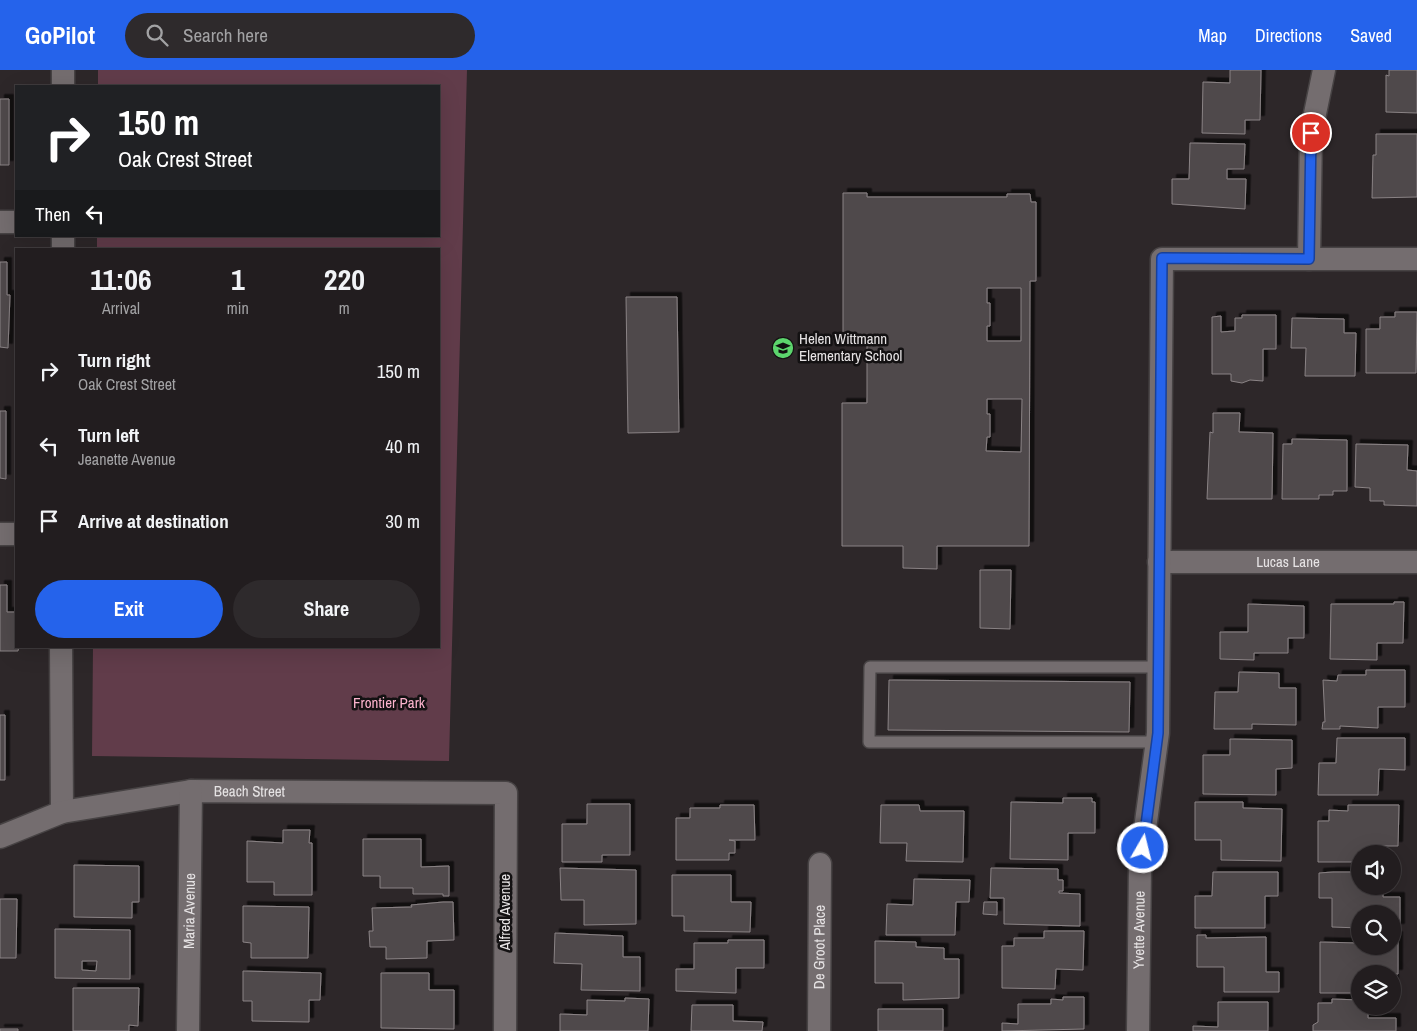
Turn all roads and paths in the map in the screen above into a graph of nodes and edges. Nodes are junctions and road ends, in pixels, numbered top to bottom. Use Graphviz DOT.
graph roads {
  1 [pos="63,70"];
  2 [pos="1324,70"];
  3 [pos="63,85"];
  4 [pos="0,222"];
  5 [pos="15,222"];
  6 [pos="1309,259"];
  7 [pos="1417,259"];
  8 [pos="0,534"];
  9 [pos="15,534"];
  10 [pos="1159,562"];
  11 [pos="1417,562"];
  12 [pos="61,648"];
  13 [pos="1159,667"];
  14 [pos="1157,742"];
  15 [pos="191,791"];
  16 [pos="506,793"];
  17 [pos="62,812"];
  18 [pos="0,837"];
  19 [pos="820,864"];
  20 [pos="188,1031"];
  21 [pos="504,1031"];
  22 [pos="819,1031"];
  23 [pos="1138,1031"];
  1 -- 3 [label="street"];
  2 -- 6 [label="street"];
  4 -- 5 [label="street"];
  6 -- 7 [label="street"];
  6 -- 10 [label="street, Yvette Avenue"];
  8 -- 9 [label="street"];
  10 -- 11 [label="street, Lucas Lane"];
  10 -- 13 [label="street, Yvette Avenue"];
  12 -- 17 [label="street"];
  13 -- 14 [label="street, Yvette Avenue"];
  13 -- 14 [label="lane"];
  14 -- 23 [label="street, Yvette Avenue"];
  15 -- 16 [label="street, Beach Street"];
  15 -- 17 [label="street, Beach Street"];
  15 -- 20 [label="street, Maria Avenue"];
  16 -- 21 [label="street, Alfred Avenue"];
  17 -- 18 [label="street, Beach Street"];
  19 -- 22 [label="street, De Groot Place"];
}
